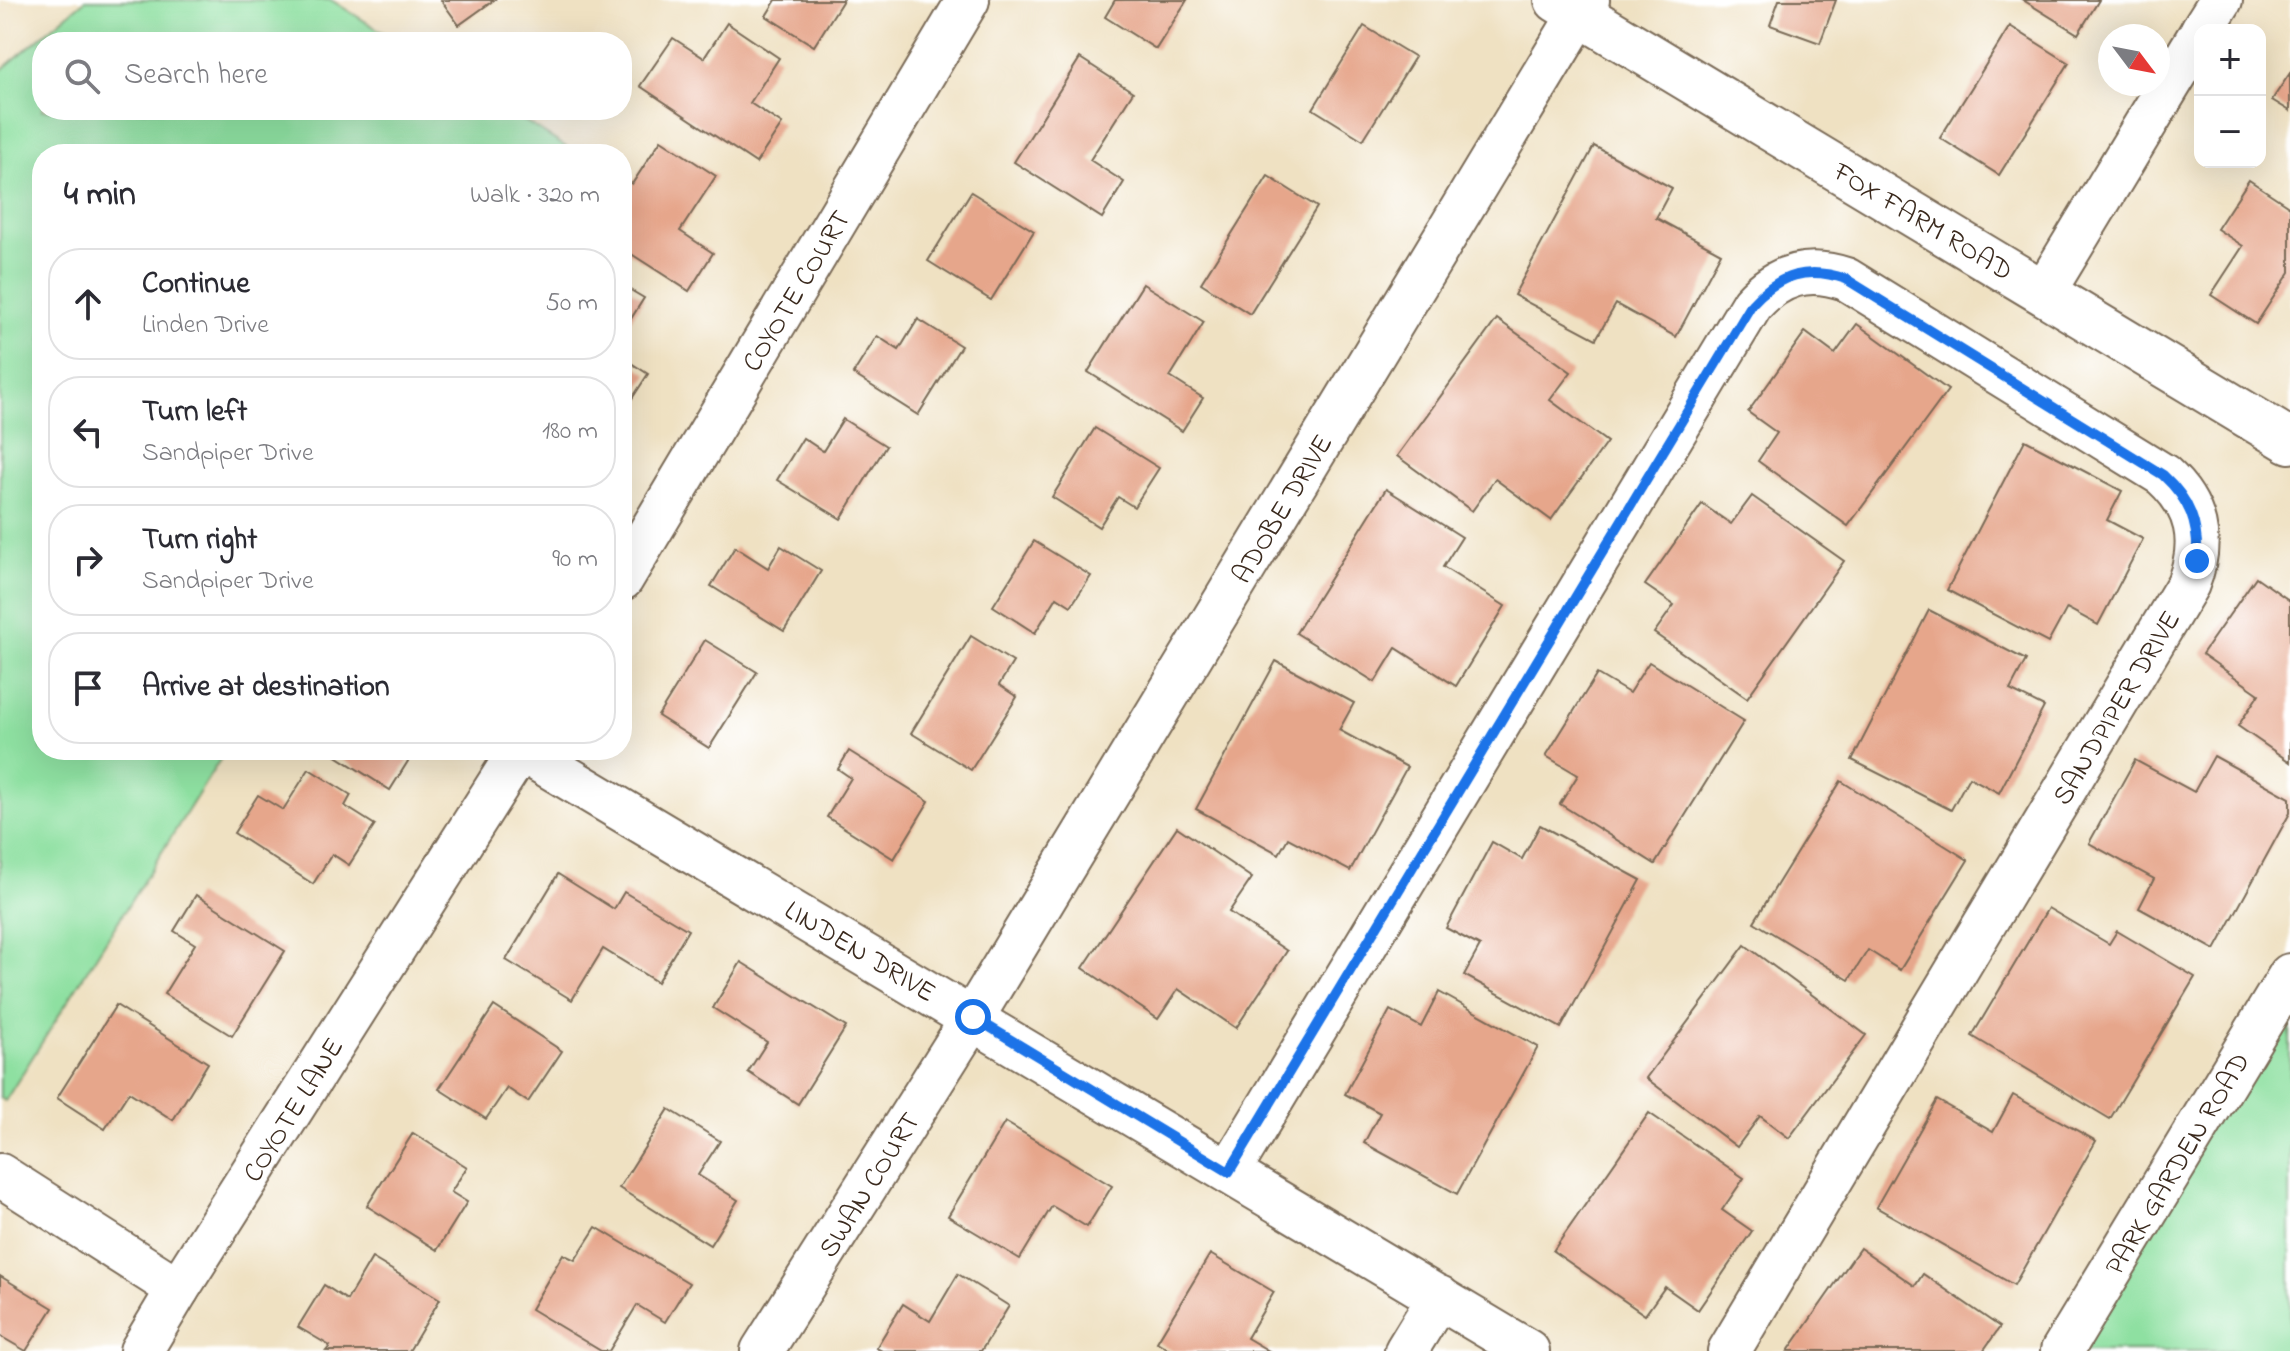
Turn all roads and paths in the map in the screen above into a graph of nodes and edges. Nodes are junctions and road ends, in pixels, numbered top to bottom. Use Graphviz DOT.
graph roads {
  1 [pos="968,0"];
  2 [pos="2221,0"];
  3 [pos="1575,5"];
  4 [pos="2206,24"];
  5 [pos="2194,44"];
  6 [pos="2044,292"];
  7 [pos="2290,441"];
  8 [pos="632,562"];
  9 [pos="514,760"];
  10 [pos="537,760"];
  11 [pos="2290,975"];
  12 [pos="973,1017"];
  13 [pos="1229,1172"];
  14 [pos="0,1175"];
  15 [pos="178,1289"];
  16 [pos="1439,1297"];
  17 [pos="141,1351"];
  18 [pos="762,1351"];
  19 [pos="1406,1351"];
  20 [pos="1528,1351"];
  21 [pos="1729,1351"];
  22 [pos="2062,1351"];
  1 -- 8 [label="street, COYOTE COURT"];
  2 -- 4 [label="street"];
  3 -- 6 [label="street, FOX FARM ROAD"];
  3 -- 12 [label="street, ADOBE DRIVE"];
  5 -- 6 [label="street"];
  6 -- 7 [label="street, FOX FARM ROAD"];
  9 -- 15 [label="street, COYOTE LANE"];
  10 -- 12 [label="street, LINDEN DRIVE"];
  11 -- 22 [label="street, PARK GARDEN ROAD"];
  12 -- 13 [label="street, LINDEN DRIVE"];
  12 -- 18 [label="street, SWAN COURT"];
  13 -- 16 [label="street, LINDEN DRIVE"];
  13 -- 21 [label="street, SANDPIPER DRIVE"];
  14 -- 15 [label="street"];
  15 -- 17 [label="street, COYOTE LANE"];
  16 -- 19 [label="street"];
  16 -- 20 [label="street, LINDEN DRIVE"];
}
